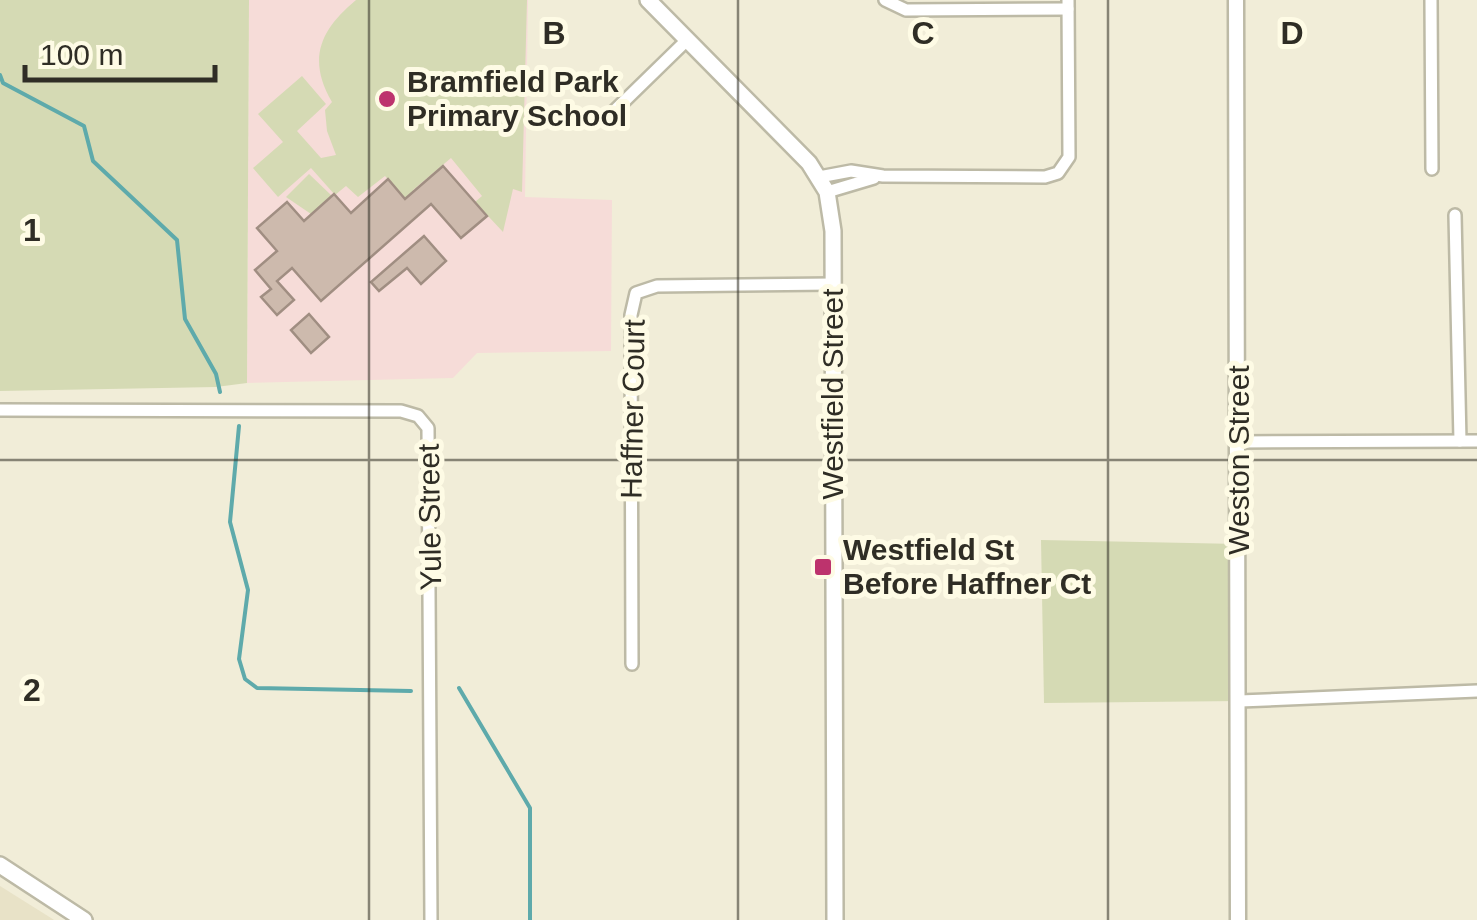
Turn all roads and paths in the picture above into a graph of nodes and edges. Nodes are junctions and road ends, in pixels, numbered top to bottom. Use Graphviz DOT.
graph roads {
  1 [pos="648,0"];
  2 [pos="885,0"];
  3 [pos="1236,0"];
  4 [pos="1430,0"];
  5 [pos="1068,4"];
  6 [pos="688,40"];
  7 [pos="606,119"];
  8 [pos="1432,169"];
  9 [pos="823,184"];
  10 [pos="1455,215"];
  11 [pos="834,284"];
  12 [pos="0,410"];
  13 [pos="1460,441"];
  14 [pos="1477,441"];
  15 [pos="1239,442"];
  16 [pos="632,664"];
  17 [pos="1477,691"];
  18 [pos="1240,700"];
  19 [pos="0,865"];
  20 [pos="84,920"];
  21 [pos="430,920"];
  22 [pos="835,920"];
  23 [pos="1238,920"];
  1 -- 6 [label="main road"];
  2 -- 5 [label="street"];
  3 -- 15 [label="street, Weston Street"];
  4 -- 8 [label="street"];
  5 -- 9 [label="street"];
  6 -- 7 [label="street"];
  6 -- 9 [label="main road"];
  9 -- 11 [label="main road, Westfield Street"];
  10 -- 13 [label="street"];
  11 -- 16 [label="street, Haffner Court"];
  11 -- 22 [label="main road, Westfield Street"];
  12 -- 21 [label="street, Yule Street"];
  13 -- 14 [label="street"];
  13 -- 15 [label="street"];
  15 -- 18 [label="street, Weston Street"];
  17 -- 18 [label="street"];
  18 -- 23 [label="street, Weston Street"];
  19 -- 20 [label="main road"];
}
